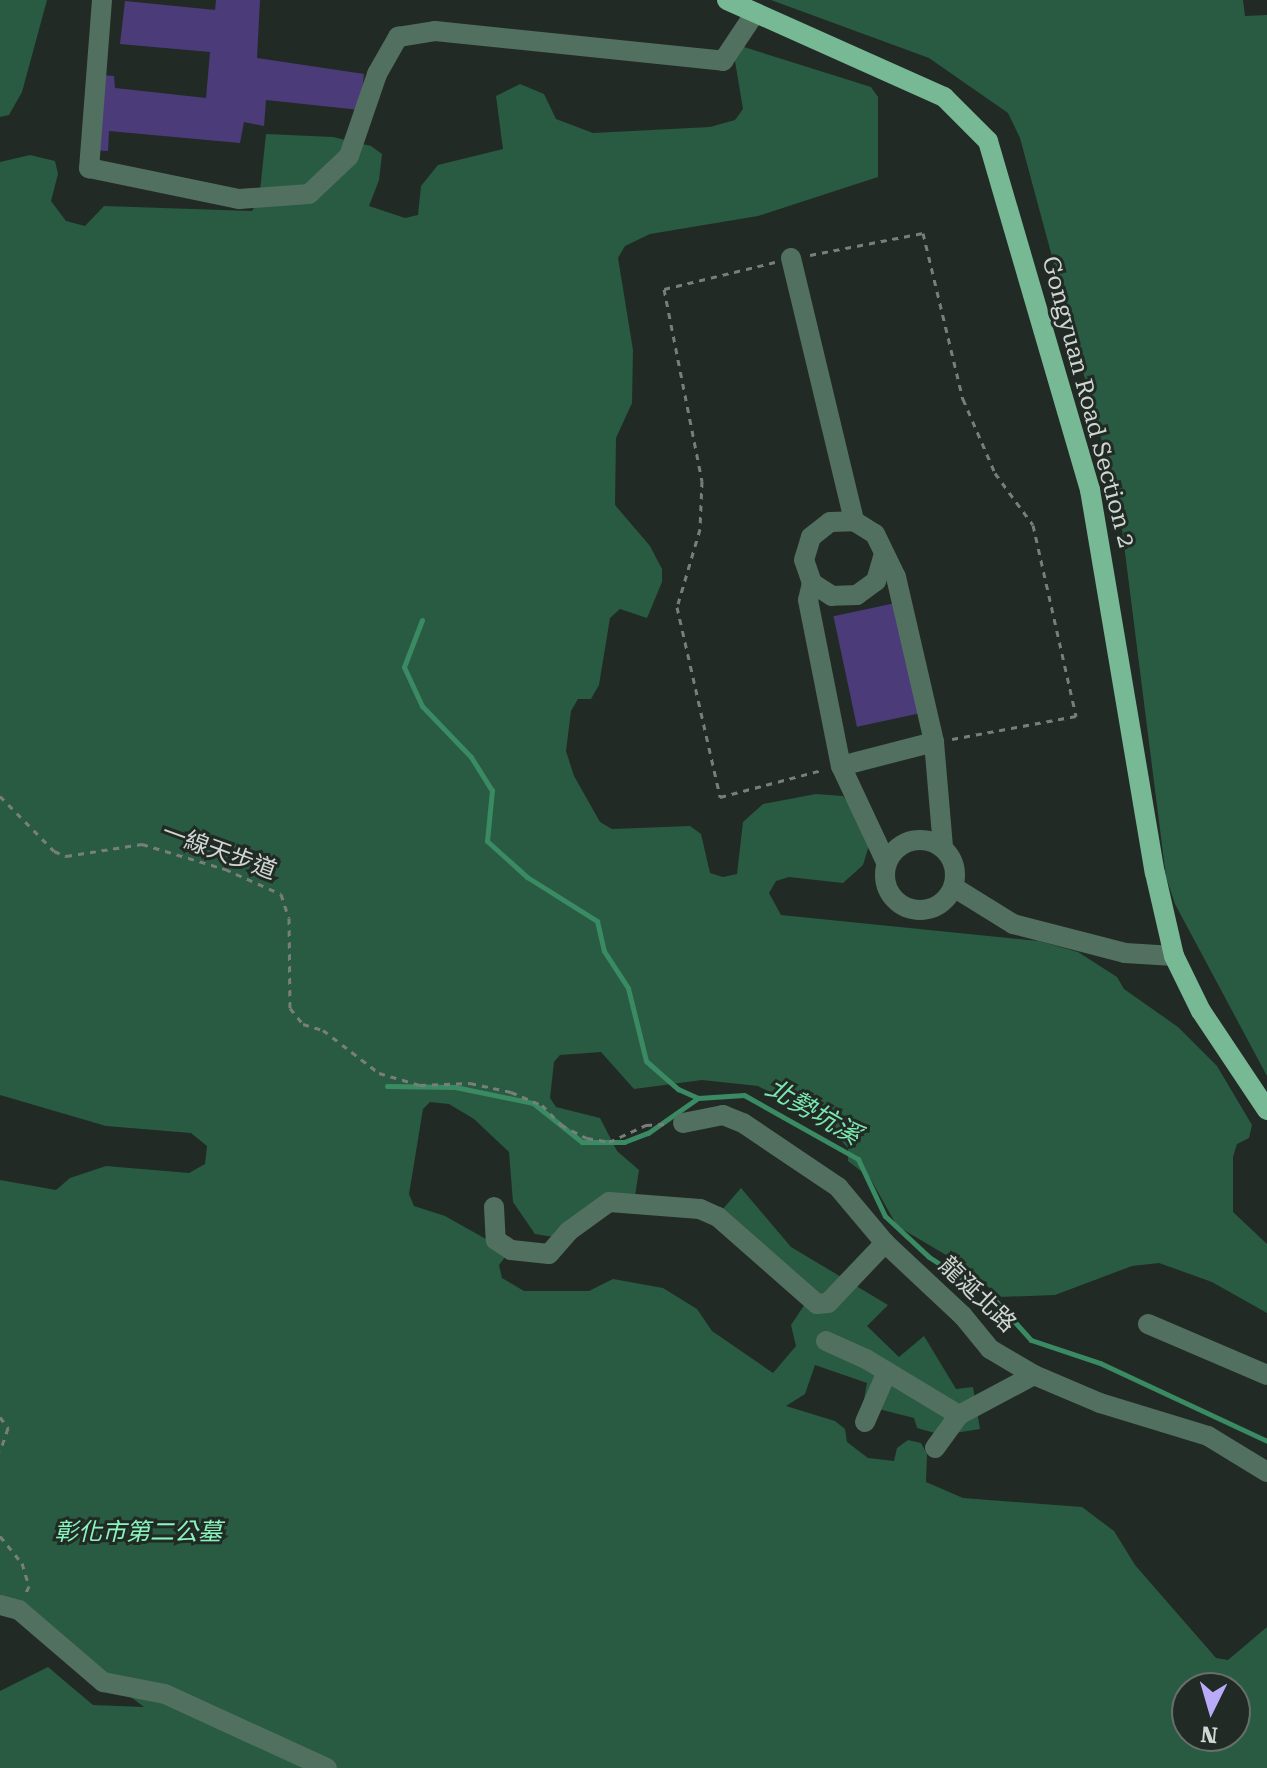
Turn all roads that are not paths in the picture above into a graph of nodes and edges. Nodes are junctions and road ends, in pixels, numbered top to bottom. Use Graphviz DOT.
graph roads {
  1 [pos="102,0"];
  2 [pos="727,0"];
  3 [pos="753,16"];
  4 [pos="791,258"];
  5 [pos="854,521"];
  6 [pos="883,557"];
  7 [pos="812,583"];
  8 [pos="934,742"];
  9 [pos="841,766"];
  10 [pos="943,846"];
  11 [pos="886,862"];
  12 [pos="955,888"];
  13 [pos="1174,956"];
  14 [pos="1267,1110"];
  15 [pos="683,1123"];
  16 [pos="494,1207"];
  17 [pos="885,1243"];
  18 [pos="1148,1324"];
  19 [pos="826,1341"];
  20 [pos="887,1372"];
  21 [pos="1034,1375"];
  22 [pos="1267,1375"];
  23 [pos="959,1415"];
  24 [pos="865,1422"];
  25 [pos="935,1448"];
  26 [pos="1267,1472"];
  27 [pos="10,1607"];
  28 [pos="327,1768"];
  1 -- 3 [label="street"];
  2 -- 3 [label="main road, Gongyuan Road Section 2"];
  3 -- 13 [label="main road, Gongyuan Road Section 2"];
  4 -- 5 [label="street"];
  5 -- 6 [label="street"];
  5 -- 7 [label="street"];
  6 -- 7 [label="street"];
  6 -- 8 [label="street"];
  7 -- 9 [label="street"];
  8 -- 9 [label="street"];
  8 -- 10 [label="street"];
  9 -- 11 [label="street"];
  10 -- 11 [label="street"];
  10 -- 12 [label="street"];
  11 -- 12 [label="street"];
  12 -- 13 [label="street"];
  13 -- 14 [label="main road, Gongyuan Road Section 2"];
  15 -- 17 [label="street, 龍涎北路"];
  16 -- 17 [label="street"];
  17 -- 21 [label="street, 龍涎北路"];
  18 -- 22 [label="street"];
  19 -- 20 [label="street"];
  20 -- 23 [label="street"];
  20 -- 24 [label="street"];
  21 -- 23 [label="street"];
  21 -- 26 [label="street, 龍涎北路"];
  23 -- 25 [label="street"];
  27 -- 28 [label="street"];
}
